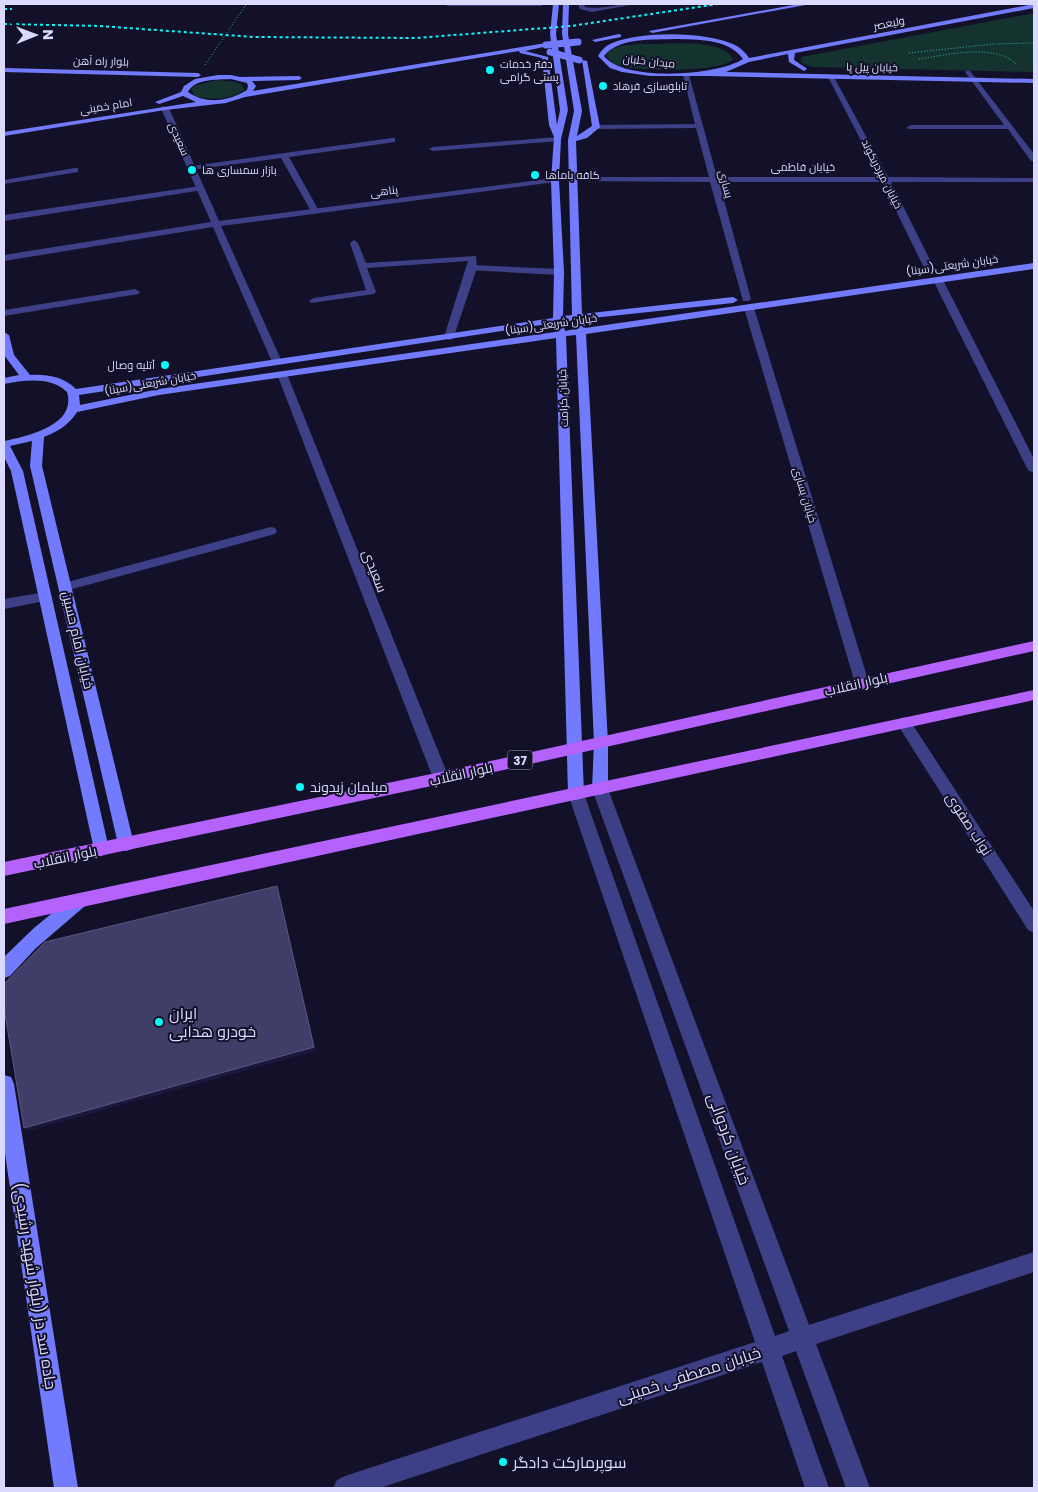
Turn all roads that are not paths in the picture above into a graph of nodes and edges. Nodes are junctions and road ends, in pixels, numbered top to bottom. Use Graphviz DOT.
graph roads {
  1 [pos="448,4"];
  2 [pos="541,4"];
  3 [pos="556,4"];
  4 [pos="566,4"];
  5 [pos="581,4"];
  6 [pos="632,4"];
  7 [pos="808,4"];
  8 [pos="1006,4"];
  9 [pos="1034,6"];
  10 [pos="874,28"];
  11 [pos="595,40"];
  12 [pos="613,44"];
  13 [pos="752,50"];
  14 [pos="511,51"];
  15 [pos="743,51"];
  16 [pos="793,51"];
  17 [pos="582,60"];
  18 [pos="747,60"];
  19 [pos="740,65"];
  20 [pos="611,67"];
  21 [pos="804,69"];
  22 [pos="4,70"];
  23 [pos="968,72"];
  24 [pos="710,74"];
  25 [pos="1034,74"];
  26 [pos="198,75"];
  27 [pos="686,75"];
  28 [pos="345,77"];
  29 [pos="831,77"];
  30 [pos="242,79"];
  31 [pos="974,80"];
  32 [pos="1034,81"];
  33 [pos="182,89"];
  34 [pos="244,95"];
  35 [pos="212,102"];
  36 [pos="165,108"];
  37 [pos="699,126"];
  38 [pos="4,127"];
  39 [pos="596,127"];
  40 [pos="911,127"];
  41 [pos="1009,127"];
  42 [pos="4,134"];
  43 [pos="558,139"];
  44 [pos="392,140"];
  45 [pos="572,140"];
  46 [pos="433,149"];
  47 [pos="283,154"];
  48 [pos="1034,159"];
  49 [pos="192,168"];
  50 [pos="75,170"];
  51 [pos="713,179"];
  52 [pos="885,179"];
  53 [pos="555,180"];
  54 [pos="572,180"];
  55 [pos="1034,180"];
  56 [pos="4,182"];
  57 [pos="200,188"];
  58 [pos="315,211"];
  59 [pos="4,218"];
  60 [pos="216,224"];
  61 [pos="354,243"];
  62 [pos="1034,256"];
  63 [pos="4,258"];
  64 [pos="362,266"];
  65 [pos="1034,266"];
  66 [pos="472,268"];
  67 [pos="559,272"];
  68 [pos="934,276"];
  69 [pos="135,292"];
  70 [pos="314,301"];
  71 [pos="748,304"];
  72 [pos="4,313"];
  73 [pos="577,317"];
  74 [pos="558,320"];
  75 [pos="581,332"];
  76 [pos="4,335"];
  77 [pos="561,335"];
  78 [pos="449,336"];
  79 [pos="280,368"];
  80 [pos="26,378"];
  81 [pos="4,381"];
  82 [pos="73,392"];
  83 [pos="72,410"];
  84 [pos="38,436"];
  85 [pos="4,445"];
  86 [pos="1034,470"];
  87 [pos="271,531"];
  88 [pos="65,587"];
  89 [pos="45,598"];
  90 [pos="4,604"];
  91 [pos="1034,646"];
  92 [pos="862,683"];
  93 [pos="1034,695"];
  94 [pos="904,723"];
  95 [pos="601,742"];
  96 [pos="574,748"];
  97 [pos="441,778"];
  98 [pos="600,789"];
  99 [pos="576,794"];
  100 [pos="126,844"];
  101 [pos="101,849"];
  102 [pos="4,869"];
  103 [pos="79,901"];
  104 [pos="4,917"];
  105 [pos="1034,925"];
  106 [pos="4,970"];
  107 [pos="4,1084"];
  108 [pos="1034,1262"];
  109 [pos="803,1338"];
  110 [pos="769,1349"];
  111 [pos="66,1488"];
  112 [pos="344,1488"];
  113 [pos="817,1488"];
  114 [pos="858,1488"];
  1 -- 2 [label="street"];
  3 -- 43 [label="main road, خیابان کرامت"];
  4 -- 45 [label="main road, خیابان کرامت"];
  5 -- 6 [label="street"];
  7 -- 11 [label="main road"];
  8 -- 10 [label="main road, ولیعصر"];
  9 -- 16 [label="main road, ولیعصر"];
  11 -- 12 [label="main road"];
  11 -- 14 [label="main road, bridge"];
  12 -- 15 [label="main road, میدان خلبان"];
  12 -- 20 [label="main road, میدان خلبان"];
  13 -- 15 [label="main road"];
  14 -- 17 [label="main road, bridge"];
  14 -- 28 [label="main road"];
  14 -- 43 [label="main road"];
  15 -- 18 [label="main road"];
  16 -- 18 [label="main road, ولیعصر"];
  16 -- 21 [label="main road"];
  17 -- 20 [label="main road"];
  17 -- 39 [label="main road"];
  18 -- 19 [label="main road, میدان خلبان"];
  19 -- 21 [label="main road, خیابان پیل پا"];
  19 -- 24 [label="main road, میدان خلبان"];
  20 -- 27 [label="main road, میدان خلبان"];
  21 -- 23 [label="main road, خیابان پیل پا"];
  22 -- 26 [label="main road, بلوار راه آهن"];
  23 -- 25 [label="main road, خیابان پیل پا"];
  23 -- 31 [label="street"];
  24 -- 27 [label="main road, میدان خلبان"];
  24 -- 29 [label="main road, خیابان پیل پا"];
  27 -- 37 [label="street, یساری"];
  28 -- 30 [label="main road"];
  28 -- 34 [label="main road"];
  29 -- 31 [label="main road, خیابان پیل پا"];
  29 -- 52 [label="street, خیابان میردریکوند"];
  30 -- 33 [label="main road, امام خمینی"];
  30 -- 34 [label="main road"];
  31 -- 32 [label="main road, خیابان پیل پا"];
  31 -- 41 [label="street"];
  33 -- 35 [label="main road"];
  33 -- 38 [label="main road, امام خمینی"];
  34 -- 35 [label="main road, امام خمینی"];
  35 -- 36 [label="main road, امام خمینی"];
  36 -- 42 [label="main road, امام خمینی"];
  36 -- 49 [label="street, سعیدی"];
  37 -- 39 [label="street"];
  37 -- 51 [label="street, یساری"];
  39 -- 45 [label="main road"];
  40 -- 41 [label="street"];
  41 -- 48 [label="street"];
  43 -- 46 [label="street"];
  43 -- 53 [label="main road, خیابان کرامت"];
  44 -- 47 [label="street"];
  45 -- 54 [label="main road, خیابان کرامت"];
  47 -- 49 [label="street"];
  47 -- 58 [label="street"];
  49 -- 57 [label="street, سعیدی"];
  50 -- 56 [label="street"];
  51 -- 52 [label="street, خیابان فاطمی"];
  51 -- 54 [label="street, خیابان فاطمی"];
  51 -- 71 [label="street, یساری"];
  52 -- 55 [label="street, خیابان فاطمی"];
  52 -- 68 [label="street, خیابان میردریکوند"];
  53 -- 58 [label="street, پناهی"];
  53 -- 67 [label="main road, خیابان کرامت"];
  54 -- 73 [label="main road, خیابان کرامت"];
  57 -- 59 [label="street"];
  57 -- 60 [label="street, سعیدی"];
  58 -- 60 [label="street, پناهی"];
  60 -- 63 [label="street, پناهی"];
  60 -- 79 [label="street, سعیدی"];
  61 -- 64 [label="street"];
  62 -- 68 [label="main road, خیابان شریعتی(سینا)"];
  64 -- 66 [label="street"];
  64 -- 70 [label="street"];
  65 -- 68 [label="main road, خیابان شریعتی(سینا)"];
  66 -- 67 [label="street"];
  66 -- 78 [label="street"];
  67 -- 74 [label="main road, خیابان کرامت"];
  68 -- 71 [label="main road, خیابان شریعتی(سینا)"];
  68 -- 86 [label="street, خیابان میردریکوند"];
  69 -- 72 [label="street"];
  71 -- 73 [label="main road, خیابان شریعتی(سینا)"];
  71 -- 75 [label="main road, خیابان شریعتی(سینا)"];
  71 -- 92 [label="street, خیابان یساری"];
  73 -- 74 [label="main road, خیابان شریعتی(سینا)"];
  73 -- 75 [label="main road, خیابان کرامت"];
  74 -- 77 [label="main road, خیابان کرامت"];
  74 -- 78 [label="main road, خیابان شریعتی(سینا)"];
  75 -- 77 [label="main road, خیابان شریعتی(سینا)"];
  75 -- 95 [label="main road, خیابان کرامت"];
  76 -- 80 [label="main road"];
  77 -- 79 [label="main road, خیابان شریعتی(سینا)"];
  77 -- 96 [label="main road, خیابان کرامت"];
  78 -- 79 [label="main road, خیابان شریعتی(سینا)"];
  79 -- 82 [label="main road, خیابان شریعتی(سینا)"];
  79 -- 83 [label="main road, خیابان شریعتی(سینا)"];
  79 -- 97 [label="street, سعیدی"];
  80 -- 81 [label="main road"];
  80 -- 82 [label="main road"];
  82 -- 83 [label="main road"];
  83 -- 84 [label="main road"];
  84 -- 85 [label="main road"];
  84 -- 88 [label="main road, خیابان امام حسین"];
  85 -- 89 [label="main road, خیابان امام حسین"];
  87 -- 88 [label="street"];
  88 -- 100 [label="main road, خیابان امام حسین"];
  89 -- 90 [label="street"];
  89 -- 101 [label="main road, خیابان امام حسین"];
  91 -- 92 [label="main road, بلوار انقلاب / 37"];
  92 -- 95 [label="main road, بلوار انقلاب / 37"];
  93 -- 94 [label="main road"];
  94 -- 98 [label="main road"];
  94 -- 105 [label="street, نواب صفوی"];
  95 -- 96 [label="main road, بلوار انقلاب / 37"];
  95 -- 98 [label="main road, خیابان کرامت"];
  96 -- 97 [label="main road, بلوار انقلاب / 37"];
  96 -- 99 [label="main road, خیابان کرامت"];
  97 -- 100 [label="main road, بلوار انقلاب / 37"];
  98 -- 99 [label="main road"];
  98 -- 109 [label="street, خیابان کردوالی"];
  99 -- 103 [label="main road"];
  99 -- 110 [label="street"];
  100 -- 101 [label="main road, بلوار انقلاب / 37"];
  101 -- 102 [label="main road, بلوار انقلاب / 37"];
  103 -- 104 [label="main road"];
  103 -- 106 [label="main road"];
  107 -- 111 [label="main road, جاده سد دز (بلوار شهید رشیدی)"];
  108 -- 109 [label="street, خیابان مصطفی خمینی"];
  109 -- 110 [label="street, خیابان مصطفی خمینی"];
  109 -- 114 [label="street, خیابان کردوالی"];
  110 -- 112 [label="street, خیابان مصطفی خمینی"];
  110 -- 113 [label="street"];
}
